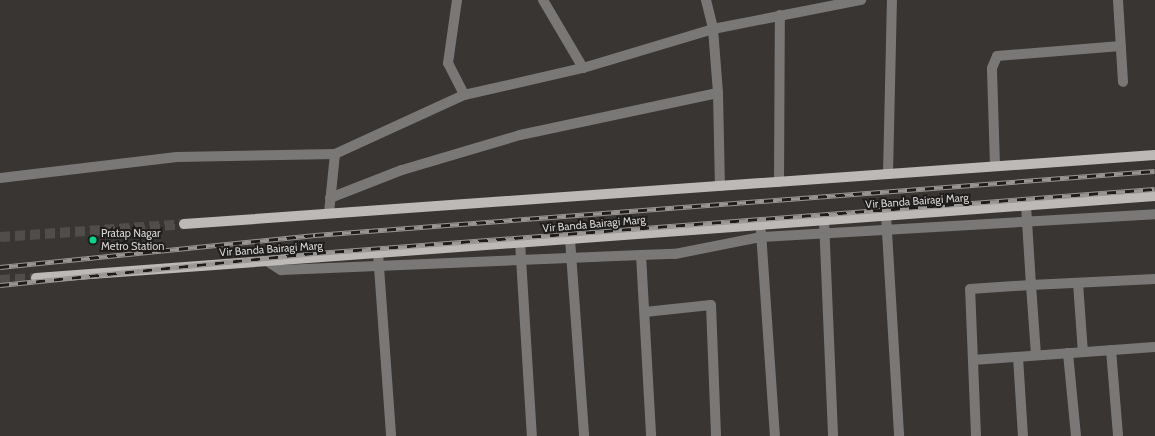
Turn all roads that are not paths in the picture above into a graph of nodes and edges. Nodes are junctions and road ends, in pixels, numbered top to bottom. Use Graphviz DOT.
graph roads {
  1 [pos="456,0"];
  2 [pos="543,0"];
  3 [pos="706,0"];
  4 [pos="860,0"];
  5 [pos="892,0"];
  6 [pos="1118,0"];
  7 [pos="780,15"];
  8 [pos="713,29"];
  9 [pos="1121,46"];
  10 [pos="583,68"];
  11 [pos="1124,82"];
  12 [pos="718,93"];
  13 [pos="464,96"];
  14 [pos="335,154"];
  15 [pos="1155,155"];
  16 [pos="995,166"];
  17 [pos="888,174"];
  18 [pos="0,178"];
  19 [pos="779,182"];
  20 [pos="720,186"];
  21 [pos="1155,196"];
  22 [pos="330,198"];
  23 [pos="1026,206"];
  24 [pos="329,213"];
  25 [pos="1155,214"];
  26 [pos="886,215"];
  27 [pos="824,220"];
  28 [pos="1027,221"];
  29 [pos="184,224"];
  30 [pos="761,224"];
  31 [pos="886,230"];
  32 [pos="824,234"];
  33 [pos="762,237"];
  34 [pos="570,239"];
  35 [pos="520,242"];
  36 [pos="378,253"];
  37 [pos="641,255"];
  38 [pos="571,259"];
  39 [pos="267,261"];
  40 [pos="521,261"];
  41 [pos="379,266"];
  42 [pos="36,278"];
  43 [pos="1155,279"];
  44 [pos="1078,283"];
  45 [pos="1031,285"];
  46 [pos="644,312"];
  47 [pos="1155,347"];
  48 [pos="1111,350"];
  49 [pos="1083,352"];
  50 [pos="1068,353"];
  51 [pos="1036,355"];
  52 [pos="1018,356"];
  53 [pos="973,360"];
  54 [pos="391,436"];
  55 [pos="532,436"];
  56 [pos="584,436"];
  57 [pos="650,436"];
  58 [pos="716,436"];
  59 [pos="775,436"];
  60 [pos="833,436"];
  61 [pos="899,436"];
  62 [pos="976,436"];
  63 [pos="1023,436"];
  64 [pos="1076,436"];
  65 [pos="1118,436"];
  1 -- 13 [label="street"];
  2 -- 10 [label="street"];
  3 -- 8 [label="street"];
  4 -- 7 [label="street"];
  5 -- 17 [label="street"];
  6 -- 9 [label="street"];
  7 -- 8 [label="street"];
  7 -- 19 [label="street"];
  8 -- 10 [label="street"];
  8 -- 12 [label="street"];
  9 -- 11 [label="street"];
  9 -- 16 [label="street"];
  10 -- 13 [label="street"];
  12 -- 20 [label="street"];
  12 -- 22 [label="street"];
  13 -- 14 [label="street"];
  14 -- 18 [label="street"];
  14 -- 22 [label="street"];
  15 -- 16 [label="main road"];
  16 -- 17 [label="main road"];
  17 -- 19 [label="main road"];
  19 -- 20 [label="main road"];
  20 -- 24 [label="main road"];
  21 -- 23 [label="main road, Vir Banda Bairagi Marg"];
  22 -- 24 [label="street"];
  23 -- 26 [label="main road, Vir Banda Bairagi Marg"];
  23 -- 28 [label="street"];
  24 -- 29 [label="main road"];
  25 -- 28 [label="street"];
  26 -- 27 [label="main road, Vir Banda Bairagi Marg"];
  26 -- 31 [label="street"];
  27 -- 30 [label="main road, Vir Banda Bairagi Marg"];
  27 -- 32 [label="street"];
  28 -- 31 [label="street"];
  28 -- 45 [label="street"];
  30 -- 33 [label="street"];
  30 -- 34 [label="main road, Vir Banda Bairagi Marg"];
  31 -- 32 [label="street"];
  31 -- 61 [label="street"];
  32 -- 33 [label="street"];
  32 -- 60 [label="street"];
  33 -- 37 [label="street"];
  33 -- 59 [label="street"];
  34 -- 35 [label="main road, Vir Banda Bairagi Marg"];
  34 -- 38 [label="street"];
  35 -- 36 [label="main road, Vir Banda Bairagi Marg"];
  35 -- 40 [label="street"];
  36 -- 39 [label="main road, Vir Banda Bairagi Marg"];
  36 -- 41 [label="street"];
  37 -- 38 [label="street"];
  37 -- 46 [label="street"];
  38 -- 40 [label="street"];
  38 -- 56 [label="street"];
  39 -- 41 [label="street"];
  39 -- 42 [label="main road, Vir Banda Bairagi Marg"];
  40 -- 41 [label="street"];
  40 -- 55 [label="street"];
  41 -- 54 [label="street"];
  43 -- 44 [label="street"];
  44 -- 45 [label="street"];
  44 -- 49 [label="street"];
  45 -- 51 [label="street"];
  45 -- 53 [label="street"];
  46 -- 57 [label="street"];
  46 -- 58 [label="street"];
  47 -- 48 [label="street"];
  48 -- 49 [label="street"];
  48 -- 65 [label="street"];
  49 -- 50 [label="street"];
  50 -- 51 [label="street"];
  50 -- 64 [label="street"];
  51 -- 52 [label="street"];
  52 -- 53 [label="street"];
  52 -- 63 [label="street"];
  53 -- 62 [label="street"];
}
